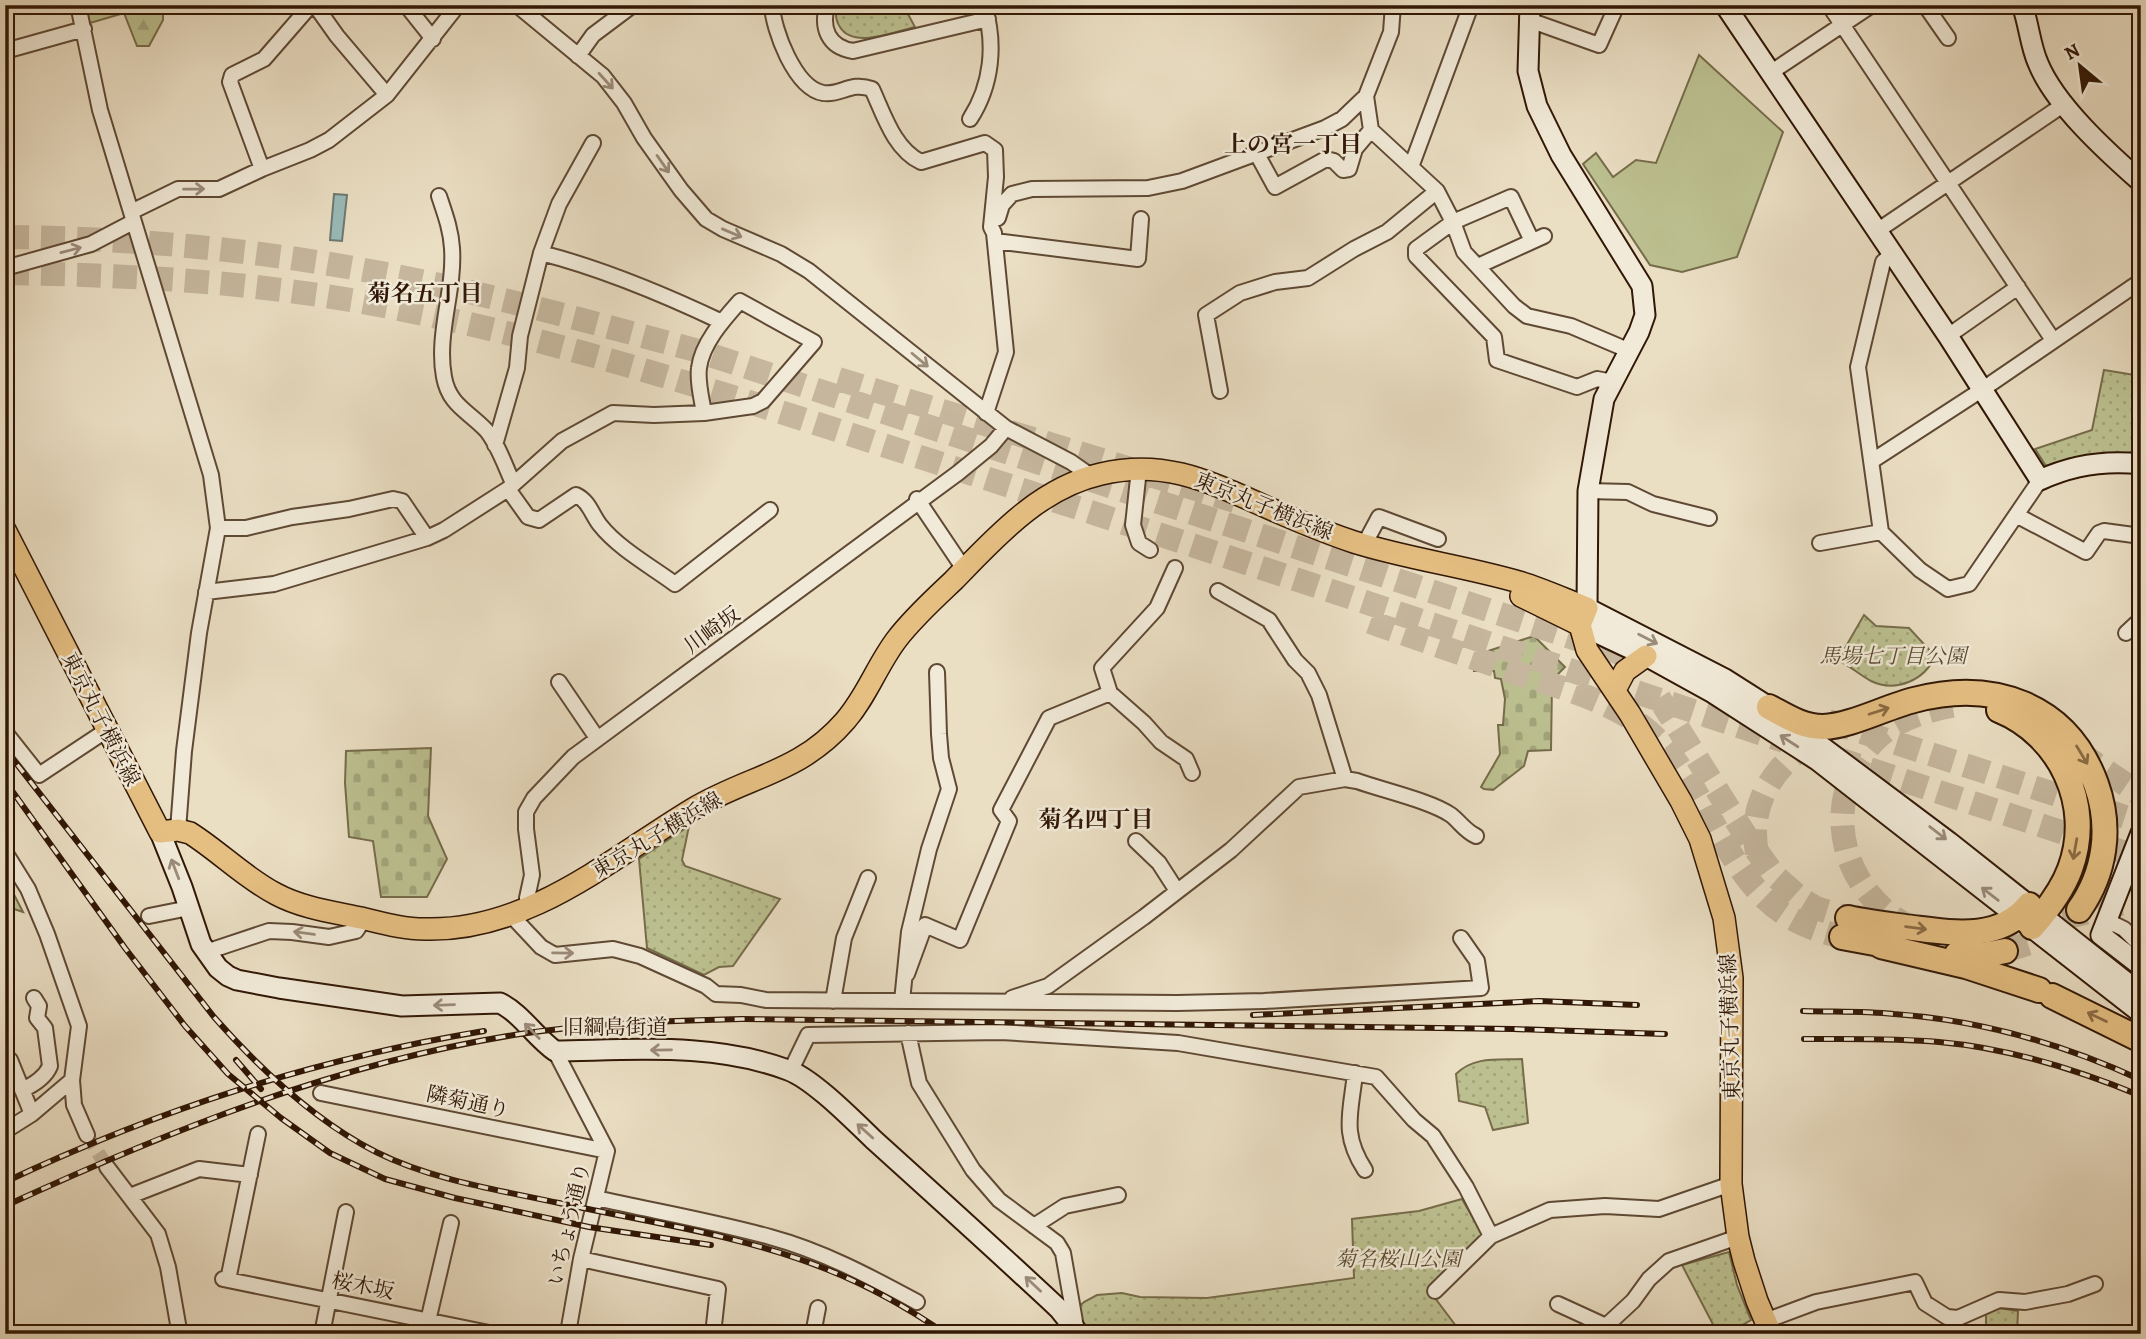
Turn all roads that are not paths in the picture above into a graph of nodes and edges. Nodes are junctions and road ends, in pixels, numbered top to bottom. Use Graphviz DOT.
graph roads {
  1 [pos="78,5"];
  2 [pos="313,5"];
  3 [pos="406,5"];
  4 [pos="458,5"];
  5 [pos="517,5"];
  6 [pos="633,5"];
  7 [pos="772,5"];
  8 [pos="827,5"];
  9 [pos="1393,5"];
  10 [pos="1471,5"];
  11 [pos="1617,5"];
  12 [pos="1725,5"];
  13 [pos="1829,5"];
  14 [pos="1872,5"];
  15 [pos="1925,5"];
  16 [pos="2022,5"];
  17 [pos="986,12"];
  18 [pos="1530,13"];
  19 [pos="1843,24"];
  20 [pos="84,29"];
  21 [pos="433,38"];
  22 [pos="1948,38"];
  23 [pos="5,51"];
  24 [pos="578,56"];
  25 [pos="1770,73"];
  26 [pos="387,95"];
  27 [pos="1366,96"];
  28 [pos="2063,105"];
  29 [pos="970,118"];
  30 [pos="1371,130"];
  31 [pos="593,143"];
  32 [pos="1257,154"];
  33 [pos="1410,167"];
  34 [pos="262,169"];
  35 [pos="1949,181"];
  36 [pos="2141,182"];
  37 [pos="1437,191"];
  38 [pos="439,196"];
  39 [pos="132,217"];
  40 [pos="1142,219"];
  41 [pos="1453,222"];
  42 [pos="1877,231"];
  43 [pos="995,237"];
  44 [pos="541,253"];
  45 [pos="1892,254"];
  46 [pos="1478,266"];
  47 [pos="5,268"];
  48 [pos="2141,281"];
  49 [pos="2018,287"];
  50 [pos="722,322"];
  51 [pos="1948,336"];
  52 [pos="2053,340"];
  53 [pos="1630,351"];
  54 [pos="1613,382"];
  55 [pos="1983,389"];
  56 [pos="1220,391"];
  57 [pos="704,413"];
  58 [pos="986,413"];
  59 [pos="1006,428"];
  60 [pos="495,444"];
  61 [pos="1872,461"];
  62 [pos="2141,464"];
  63 [pos="1139,469"];
  64 [pos="1091,476"];
  65 [pos="2040,480"];
  66 [pos="511,486"];
  67 [pos="1588,491"];
  68 [pos="918,500"];
  69 [pos="770,510"];
  70 [pos="2018,516"];
  71 [pos="1709,518"];
  72 [pos="218,528"];
  73 [pos="5,530"];
  74 [pos="1881,532"];
  75 [pos="2141,536"];
  76 [pos="427,538"];
  77 [pos="1438,539"];
  78 [pos="1820,543"];
  79 [pos="1364,545"];
  80 [pos="1150,550"];
  81 [pos="1175,568"];
  82 [pos="964,569"];
  83 [pos="1218,591"];
  84 [pos="206,592"];
  85 [pos="1583,616"];
  86 [pos="2141,620"];
  87 [pos="2126,633"];
  88 [pos="1647,656"];
  89 [pos="937,672"];
  90 [pos="559,682"];
  91 [pos="1615,690"];
  92 [pos="1110,693"];
  93 [pos="1957,705"];
  94 [pos="1769,707"];
  95 [pos="107,730"];
  96 [pos="5,732"];
  97 [pos="597,738"];
  98 [pos="1192,773"];
  99 [pos="1345,779"];
  100 [pos="169,831"];
  101 [pos="2141,833"];
  102 [pos="1476,836"];
  103 [pos="1136,841"];
  104 [pos="5,852"];
  105 [pos="868,878"];
  106 [pos="1177,891"];
  107 [pos="189,908"];
  108 [pos="2078,910"];
  109 [pos="521,911"];
  110 [pos="149,916"];
  111 [pos="2031,916"];
  112 [pos="364,919"];
  113 [pos="2106,920"];
  114 [pos="1461,938"];
  115 [pos="2140,944"];
  116 [pos="1881,946"];
  117 [pos="2005,951"];
  118 [pos="206,952"];
  119 [pos="2086,961"];
  120 [pos="2141,966"];
  121 [pos="907,974"];
  122 [pos="2141,994"];
  123 [pos="34,998"];
  124 [pos="833,1001"];
  125 [pos="902,1001"];
  126 [pos="1001,1002"];
  127 [pos="2141,1013"];
  128 [pos="908,1033"];
  129 [pos="2141,1040"];
  130 [pos="555,1051"];
  131 [pos="5,1060"];
  132 [pos="50,1066"];
  133 [pos="790,1070"];
  134 [pos="1355,1073"];
  135 [pos="71,1082"];
  136 [pos="22,1090"];
  137 [pos="321,1093"];
  138 [pos="32,1114"];
  139 [pos="5,1131"];
  140 [pos="258,1134"];
  141 [pos="87,1135"];
  142 [pos="607,1151"];
  143 [pos="107,1167"];
  144 [pos="1365,1170"];
  145 [pos="250,1175"];
  146 [pos="1731,1184"];
  147 [pos="1118,1195"];
  148 [pos="130,1196"];
  149 [pos="596,1198"];
  150 [pos="346,1212"];
  151 [pos="451,1223"];
  152 [pos="1034,1226"];
  153 [pos="1491,1236"];
  154 [pos="1738,1237"];
  155 [pos="581,1259"];
  156 [pos="2095,1284"];
  157 [pos="1435,1291"];
  158 [pos="329,1301"];
  159 [pos="917,1302"];
  160 [pos="1558,1304"];
  161 [pos="818,1308"];
  162 [pos="428,1325"];
  163 [pos="1768,1327"];
  164 [pos="1077,1331"];
  165 [pos="177,1334"];
  166 [pos="322,1334"];
  167 [pos="494,1334"];
  168 [pos="559,1334"];
  169 [pos="568,1334"];
  170 [pos="713,1334"];
  171 [pos="813,1334"];
  1 -- 20 [label="street"];
  2 -- 26 [label="street"];
  2 -- 34 [label="street"];
  3 -- 21 [label="street"];
  4 -- 21 [label="street"];
  5 -- 24 [label="street"];
  6 -- 24 [label="street"];
  7 -- 43 [label="street"];
  8 -- 17 [label="street"];
  9 -- 27 [label="street"];
  10 -- 33 [label="street"];
  11 -- 18 [label="street"];
  12 -- 25 [label="street"];
  13 -- 19 [label="street"];
  14 -- 19 [label="street"];
  15 -- 22 [label="street"];
  16 -- 28 [label="street"];
  17 -- 29 [label="street"];
  18 -- 53 [label="street"];
  19 -- 25 [label="street"];
  19 -- 35 [label="street"];
  20 -- 23 [label="street"];
  20 -- 39 [label="street"];
  21 -- 26 [label="street"];
  24 -- 58 [label="street, one-way"];
  25 -- 42 [label="street"];
  26 -- 34 [label="street"];
  27 -- 30 [label="street"];
  27 -- 32 [label="street"];
  28 -- 35 [label="street"];
  28 -- 36 [label="street"];
  30 -- 32 [label="street"];
  30 -- 33 [label="street"];
  31 -- 44 [label="street"];
  32 -- 43 [label="street"];
  33 -- 37 [label="street"];
  39 -- 34 [label="street, one-way"];
  35 -- 42 [label="street"];
  35 -- 49 [label="street"];
  37 -- 41 [label="street"];
  37 -- 56 [label="street"];
  38 -- 60 [label="street"];
  47 -- 39 [label="street, one-way"];
  39 -- 72 [label="street"];
  40 -- 43 [label="street"];
  41 -- 46 [label="street"];
  41 -- 46 [label="street"];
  41 -- 54 [label="street"];
  42 -- 45 [label="street"];
  43 -- 58 [label="street"];
  44 -- 50 [label="street"];
  44 -- 60 [label="street"];
  45 -- 51 [label="street"];
  45 -- 61 [label="street"];
  46 -- 53 [label="street"];
  48 -- 52 [label="street"];
  49 -- 51 [label="street"];
  49 -- 52 [label="street"];
  50 -- 57 [label="street"];
  50 -- 57 [label="street"];
  51 -- 55 [label="street"];
  52 -- 55 [label="street"];
  53 -- 54 [label="street"];
  54 -- 67 [label="street"];
  55 -- 61 [label="street"];
  55 -- 65 [label="street"];
  57 -- 66 [label="street"];
  58 -- 59 [label="street"];
  59 -- 64 [label="street"];
  59 -- 68 [label="street, 川崎坂"];
  60 -- 66 [label="street"];
  61 -- 74 [label="street"];
  62 -- 65 [label="street"];
  63 -- 64 [label="main road, 東京丸子横浜線"];
  63 -- 79 [label="main road, 東京丸子横浜線"];
  63 -- 80 [label="street"];
  64 -- 82 [label="main road, 東京丸子横浜線"];
  65 -- 70 [label="street"];
  66 -- 69 [label="street"];
  66 -- 76 [label="street"];
  67 -- 71 [label="street"];
  67 -- 85 [label="street"];
  68 -- 82 [label="street"];
  68 -- 97 [label="street, 川崎坂"];
  70 -- 74 [label="street"];
  70 -- 75 [label="street"];
  72 -- 76 [label="street"];
  72 -- 84 [label="street"];
  73 -- 95 [label="main road, 東京丸子横浜線"];
  74 -- 78 [label="street"];
  76 -- 84 [label="street"];
  77 -- 79 [label="street"];
  79 -- 85 [label="main road, 東京丸子横浜線"];
  81 -- 92 [label="street"];
  82 -- 109 [label="main road, 東京丸子横浜線"];
  83 -- 99 [label="street"];
  84 -- 100 [label="street"];
  85 -- 88 [label="street"];
  85 -- 91 [label="main road, 東京丸子横浜線"];
  85 -- 94 [label="street, one-way"];
  86 -- 87 [label="street"];
  88 -- 91 [label="main road"];
  111 -- 88 [label="street, one-way"];
  89 -- 121 [label="street"];
  90 -- 97 [label="street"];
  91 -- 146 [label="main road, 東京丸子横浜線"];
  92 -- 98 [label="street"];
  92 -- 121 [label="street"];
  93 -- 111 [label="highway, one-way"];
  94 -- 108 [label="highway, one-way"];
  94 -- 111 [label="street, one-way"];
  95 -- 96 [label="street"];
  95 -- 100 [label="main road, 東京丸子横浜線"];
  97 -- 109 [label="street, 川崎坂"];
  99 -- 102 [label="street"];
  99 -- 106 [label="street"];
  107 -- 100 [label="street, 旧綱島街道, one-way"];
  100 -- 112 [label="main road, 東京丸子横浜線"];
  101 -- 113 [label="street"];
  103 -- 106 [label="street"];
  104 -- 135 [label="street"];
  105 -- 124 [label="street"];
  106 -- 126 [label="street"];
  107 -- 110 [label="street"];
  107 -- 118 [label="street, 旧綱島街道"];
  109 -- 112 [label="main road, 東京丸子横浜線"];
  109 -- 124 [label="street, one-way"];
  116 -- 111 [label="highway, one-way"];
  111 -- 119 [label="street"];
  112 -- 118 [label="street, one-way"];
  113 -- 115 [label="street"];
  113 -- 120 [label="street"];
  114 -- 126 [label="street"];
  116 -- 117 [label="highway"];
  129 -- 116 [label="highway, one-way"];
  130 -- 118 [label="street, 旧綱島街道, one-way"];
  119 -- 122 [label="street"];
  119 -- 127 [label="street"];
  121 -- 125 [label="street"];
  123 -- 132 [label="street"];
  124 -- 125 [label="street"];
  125 -- 126 [label="street"];
  128 -- 133 [label="street"];
  128 -- 134 [label="street"];
  128 -- 152 [label="street"];
  133 -- 130 [label="street, 旧綱島街道, one-way"];
  130 -- 142 [label="street, いちょう通り"];
  131 -- 136 [label="street"];
  132 -- 135 [label="street"];
  132 -- 136 [label="street"];
  164 -- 133 [label="street, 旧綱島街道, one-way"];
  134 -- 144 [label="street"];
  134 -- 153 [label="street"];
  135 -- 138 [label="street"];
  135 -- 141 [label="street"];
  136 -- 138 [label="street"];
  137 -- 142 [label="street, 隣菊通り"];
  138 -- 139 [label="street"];
  140 -- 145 [label="street"];
  142 -- 149 [label="street, いちょう通り"];
  143 -- 148 [label="street"];
  145 -- 148 [label="street"];
  145 -- 158 [label="street, 桜木坂"];
  146 -- 153 [label="street"];
  146 -- 154 [label="main road, 東京丸子横浜線"];
  147 -- 152 [label="street"];
  148 -- 165 [label="street"];
  149 -- 155 [label="street, いちょう通り"];
  149 -- 159 [label="street"];
  150 -- 158 [label="street"];
  151 -- 162 [label="street"];
  152 -- 164 [label="street"];
  153 -- 157 [label="street"];
  154 -- 160 [label="street"];
  154 -- 163 [label="main road, 東京丸子横浜線"];
  155 -- 169 [label="street, いちょう通り"];
  155 -- 170 [label="street"];
  156 -- 163 [label="street"];
  158 -- 162 [label="street, 桜木坂"];
  158 -- 166 [label="street"];
  161 -- 171 [label="street"];
  162 -- 167 [label="street, 桜木坂"];
  168 -- 169 [label="street"];
}
